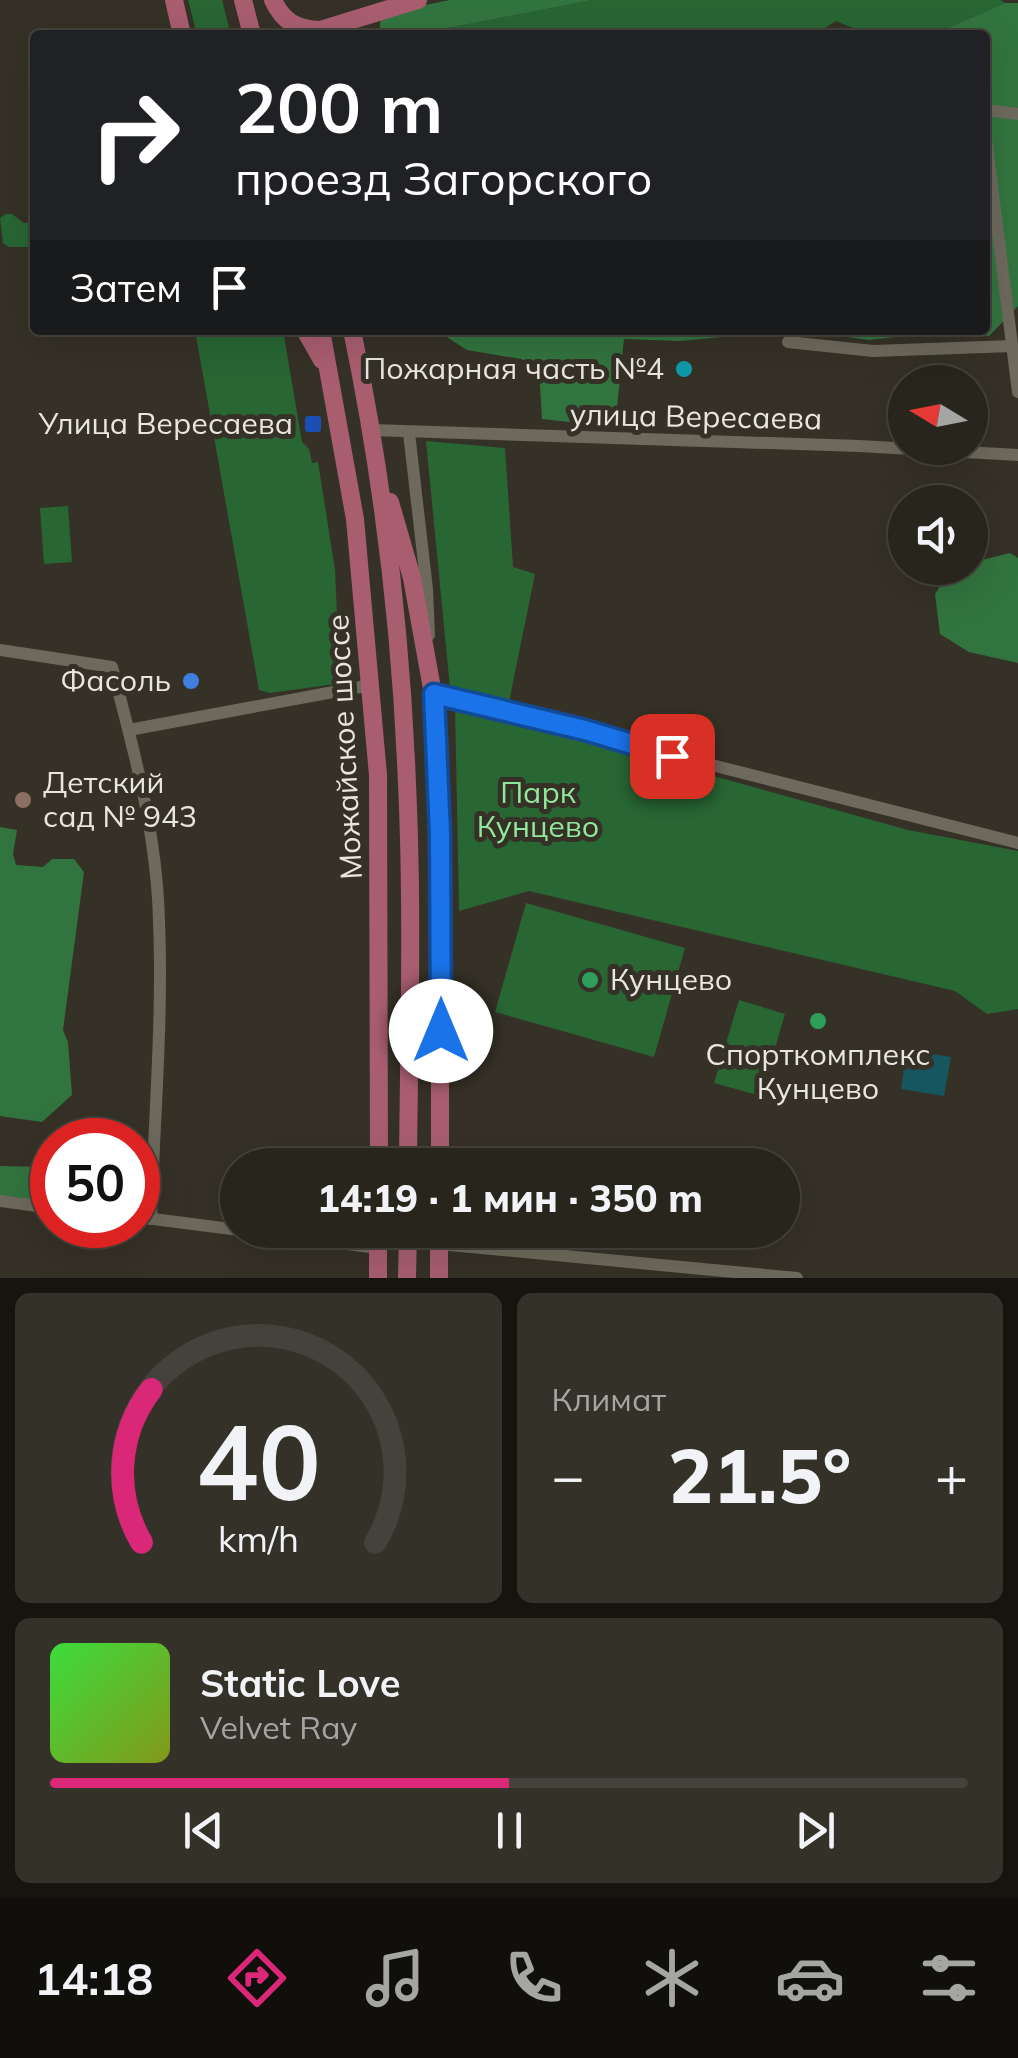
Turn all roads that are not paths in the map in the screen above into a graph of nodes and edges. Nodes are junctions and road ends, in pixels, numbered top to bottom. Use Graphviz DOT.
graph roads {
  1 [pos="174,0"];
  2 [pos="243,0"];
  3 [pos="272,0"];
  4 [pos="418,0"];
  5 [pos="181,30"];
  6 [pos="251,30"];
  7 [pos="279,30"];
  8 [pos="309,30"];
  9 [pos="322,30"];
  10 [pos="990,111"];
  11 [pos="1018,114"];
  12 [pos="990,170"];
  13 [pos="307,335"];
  14 [pos="322,335"];
  15 [pos="353,335"];
  16 [pos="788,342"];
  17 [pos="1012,346"];
  18 [pos="333,386"];
  19 [pos="1018,392"];
  20 [pos="372,430"];
  21 [pos="409,434"];
  22 [pos="376,454"];
  23 [pos="1018,455"];
  24 [pos="0,650"];
  25 [pos="430,668"];
  26 [pos="371,685"];
  27 [pos="434,694"];
  28 [pos="129,730"];
  29 [pos="1018,844"];
  30 [pos="149,1118"];
  31 [pos="378,1148"];
  32 [pos="408,1148"];
  33 [pos="440,1148"];
  34 [pos="0,1201"];
  35 [pos="30,1205"];
  36 [pos="160,1219"];
  37 [pos="220,1225"];
  38 [pos="378,1248"];
  39 [pos="408,1248"];
  40 [pos="439,1248"];
  41 [pos="535,1248"];
  42 [pos="378,1278"];
  43 [pos="408,1278"];
  44 [pos="439,1278"];
  45 [pos="797,1278"];
  1 -- 5 [label="main road"];
  2 -- 6 [label="main road"];
  3 -- 7 [label="main road"];
  3 -- 8 [label="main road"];
  4 -- 9 [label="main road"];
  10 -- 11 [label="street"];
  12 -- 17 [label="street"];
  13 -- 18 [label="main road"];
  14 -- 18 [label="main road, Можайское шоссе"];
  15 -- 20 [label="main road, Можайское шоссе"];
  16 -- 17 [label="street"];
  17 -- 19 [label="street"];
  18 -- 26 [label="main road, Можайское шоссе"];
  20 -- 21 [label="street, улица Вересаева"];
  20 -- 22 [label="main road, Можайское шоссе"];
  21 -- 23 [label="street, улица Вересаева"];
  21 -- 25 [label="street"];
  22 -- 25 [label="main road"];
  22 -- 32 [label="main road, Можайское шоссе"];
  24 -- 28 [label="street"];
  25 -- 27 [label="main road"];
  26 -- 28 [label="street"];
  26 -- 31 [label="main road, Можайское шоссе"];
  27 -- 29 [label="street"];
  27 -- 33 [label="main road"];
  28 -- 30 [label="street"];
  34 -- 35 [label="street"];
  36 -- 37 [label="street"];
  38 -- 42 [label="main road"];
  39 -- 43 [label="main road"];
  40 -- 44 [label="main road"];
  41 -- 45 [label="street"];
}
